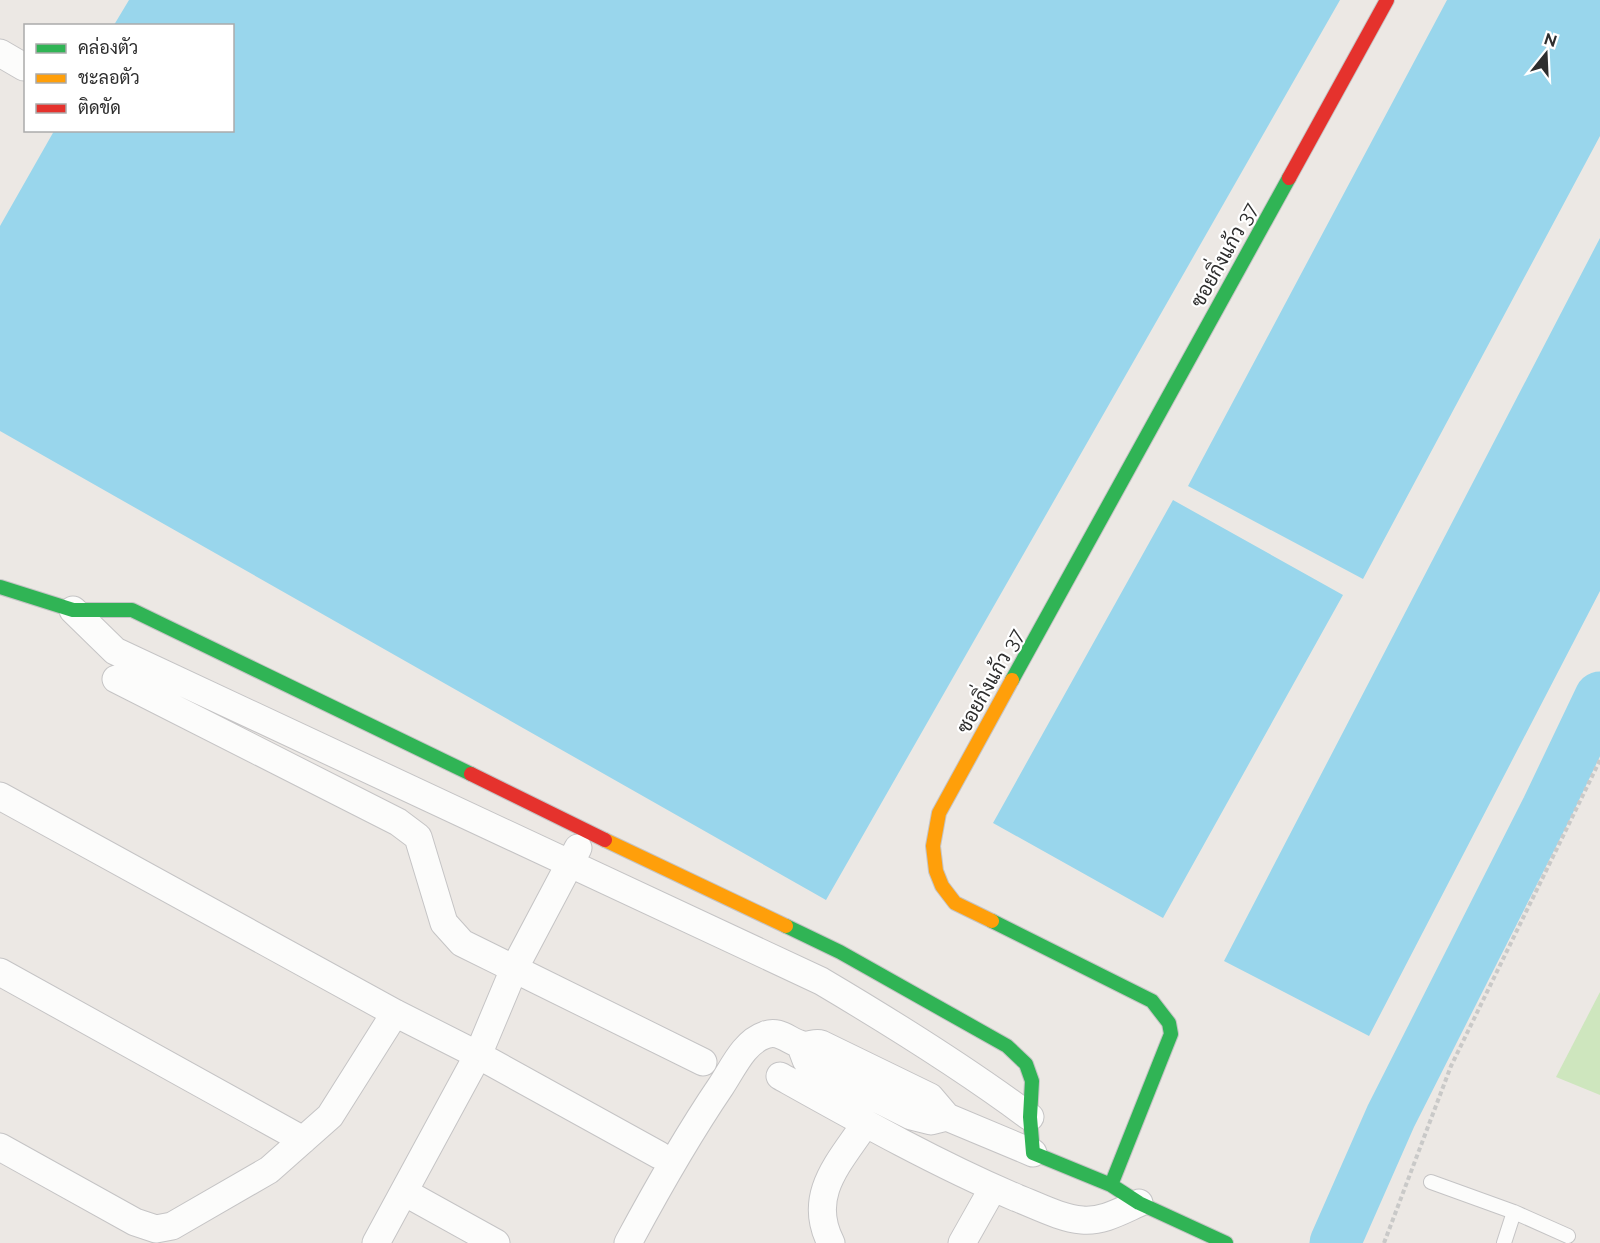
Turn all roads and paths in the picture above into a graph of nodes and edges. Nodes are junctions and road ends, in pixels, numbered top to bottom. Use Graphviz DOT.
graph roads {
  1 [pos="1387,0"];
  2 [pos="0,53"];
  3 [pos="24,67"];
  4 [pos="0,587"];
  5 [pos="74,610"];
  6 [pos="116,680"];
  7 [pos="350,714"];
  8 [pos="331,753"];
  9 [pos="1600,760"];
  10 [pos="0,796"];
  11 [pos="586,831"];
  12 [pos="570,863"];
  13 [pos="840,952"];
  14 [pos="514,969"];
  15 [pos="0,972"];
  16 [pos="888,979"];
  17 [pos="821,981"];
  18 [pos="870,1010"];
  19 [pos="395,1013"];
  20 [pos="800,1044"];
  21 [pos="478,1055"];
  22 [pos="703,1062"];
  23 [pos="780,1076"];
  24 [pos="910,1116"];
  25 [pos="947,1117"];
  26 [pos="1030,1117"];
  27 [pos="866,1124"];
  28 [pos="896,1139"];
  29 [pos="303,1140"];
  30 [pos="0,1147"];
  31 [pos="1033,1153"];
  32 [pos="659,1155"];
  33 [pos="1431,1182"];
  34 [pos="1111,1185"];
  35 [pos="999,1190"];
  36 [pos="404,1192"];
  37 [pos="1139,1203"];
  38 [pos="1514,1212"];
  39 [pos="1568,1236"];
  40 [pos="376,1243"];
  41 [pos="496,1243"];
  42 [pos="628,1243"];
  43 [pos="831,1243"];
  44 [pos="962,1243"];
  45 [pos="979,1243"];
  46 [pos="1226,1243"];
  47 [pos="1384,1243"];
  48 [pos="1504,1243"];
  1 -- 34 [label="street, ซอยกิ่งแก้ว 37"];
  2 -- 3 [label="street"];
  4 -- 5 [label="street"];
  5 -- 7 [label="street"];
  5 -- 8 [label="street"];
  6 -- 14 [label="street"];
  7 -- 8 [label="street"];
  7 -- 11 [label="street"];
  8 -- 12 [label="street"];
  9 -- 47 [label="path"];
  10 -- 19 [label="street"];
  11 -- 12 [label="street"];
  11 -- 13 [label="street"];
  12 -- 14 [label="street"];
  12 -- 17 [label="street"];
  13 -- 16 [label="street"];
  13 -- 17 [label="street"];
  14 -- 21 [label="street"];
  14 -- 22 [label="street"];
  15 -- 29 [label="street"];
  16 -- 18 [label="street"];
  16 -- 26 [label="street"];
  17 -- 18 [label="street"];
  18 -- 26 [label="street"];
  19 -- 21 [label="street"];
  19 -- 29 [label="street"];
  20 -- 24 [label="street"];
  20 -- 25 [label="street"];
  20 -- 42 [label="street"];
  21 -- 32 [label="street"];
  21 -- 36 [label="street"];
  23 -- 27 [label="street"];
  24 -- 25 [label="street"];
  24 -- 28 [label="street"];
  25 -- 31 [label="street"];
  26 -- 31 [label="street"];
  27 -- 28 [label="street"];
  27 -- 43 [label="street"];
  28 -- 35 [label="street"];
  29 -- 30 [label="street"];
  31 -- 34 [label="street"];
  33 -- 38 [label="lane"];
  34 -- 37 [label="street"];
  35 -- 37 [label="street"];
  35 -- 44 [label="street"];
  35 -- 45 [label="street"];
  36 -- 40 [label="street"];
  36 -- 41 [label="street"];
  37 -- 46 [label="street"];
  38 -- 39 [label="lane"];
  38 -- 48 [label="lane"];
}
